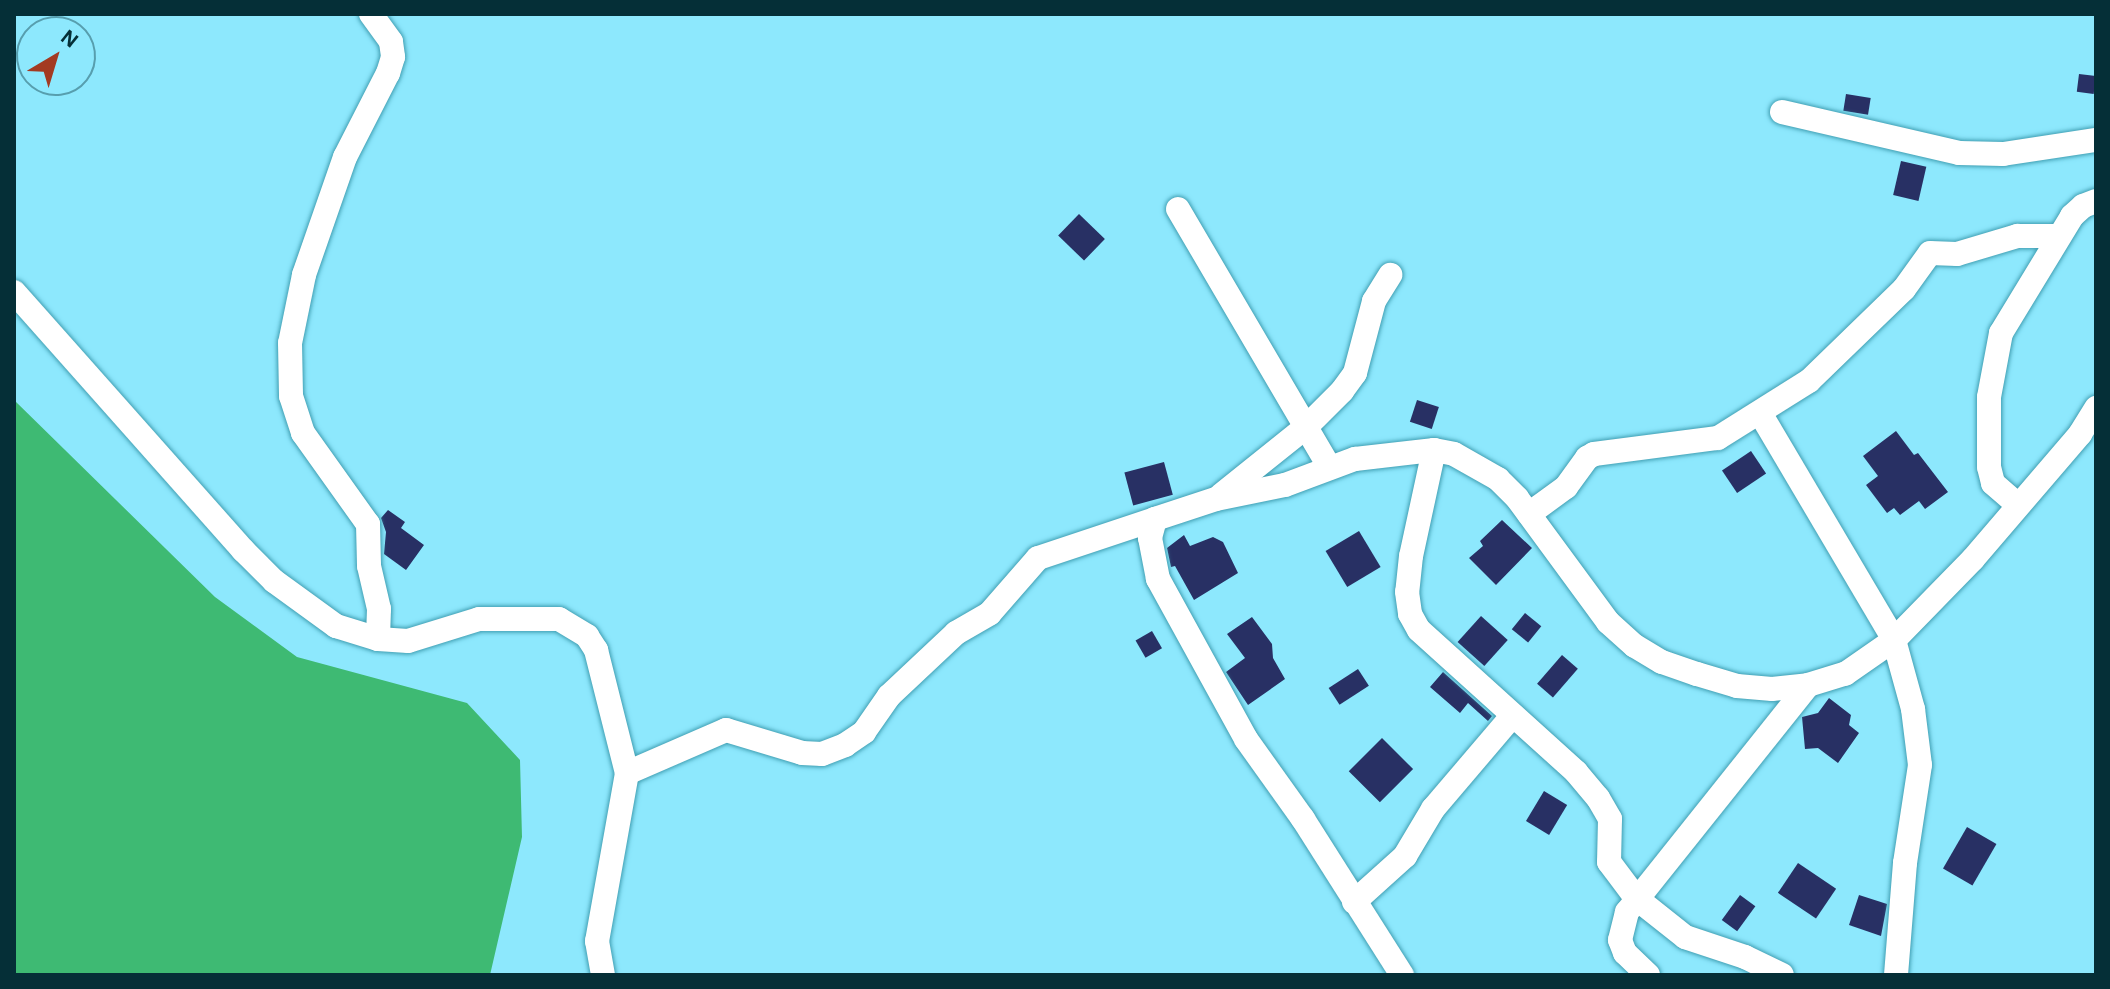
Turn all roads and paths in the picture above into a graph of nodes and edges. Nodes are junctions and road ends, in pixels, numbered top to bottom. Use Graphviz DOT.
graph roads {
  1 [pos="371,14"];
  2 [pos="1782,112"];
  3 [pos="2096,140"];
  4 [pos="2096,201"];
  5 [pos="1178,209"];
  6 [pos="2058,236"];
  7 [pos="1390,275"];
  8 [pos="14,292"];
  9 [pos="2096,408"];
  10 [pos="1760,413"];
  11 [pos="1306,427"];
  12 [pos="1434,450"];
  13 [pos="1330,468"];
  14 [pos="1216,499"];
  15 [pos="2018,505"];
  16 [pos="1529,514"];
  17 [pos="1155,519"];
  18 [pos="378,639"];
  19 [pos="1894,640"];
  20 [pos="1808,685"];
  21 [pos="1513,715"];
  22 [pos="627,773"];
  23 [pos="1636,898"];
  24 [pos="1354,902"];
  25 [pos="603,975"];
  26 [pos="1402,975"];
  27 [pos="1648,975"];
  28 [pos="1782,975"];
  29 [pos="1896,975"];
  1 -- 18 [label="street"];
  2 -- 3 [label="street"];
  4 -- 6 [label="street"];
  5 -- 11 [label="street"];
  6 -- 10 [label="street"];
  6 -- 15 [label="street"];
  7 -- 11 [label="street"];
  8 -- 18 [label="street"];
  9 -- 15 [label="street"];
  10 -- 16 [label="street"];
  10 -- 19 [label="street"];
  11 -- 13 [label="street"];
  11 -- 14 [label="street"];
  12 -- 13 [label="street"];
  12 -- 16 [label="street"];
  12 -- 21 [label="street"];
  13 -- 14 [label="street"];
  14 -- 17 [label="street"];
  15 -- 19 [label="street"];
  16 -- 20 [label="street"];
  17 -- 22 [label="street"];
  17 -- 24 [label="street"];
  18 -- 22 [label="street"];
  19 -- 20 [label="street"];
  19 -- 29 [label="street"];
  20 -- 23 [label="street"];
  21 -- 23 [label="street"];
  21 -- 24 [label="street"];
  22 -- 25 [label="street"];
  23 -- 27 [label="street"];
  23 -- 28 [label="street"];
  24 -- 26 [label="street"];
}
